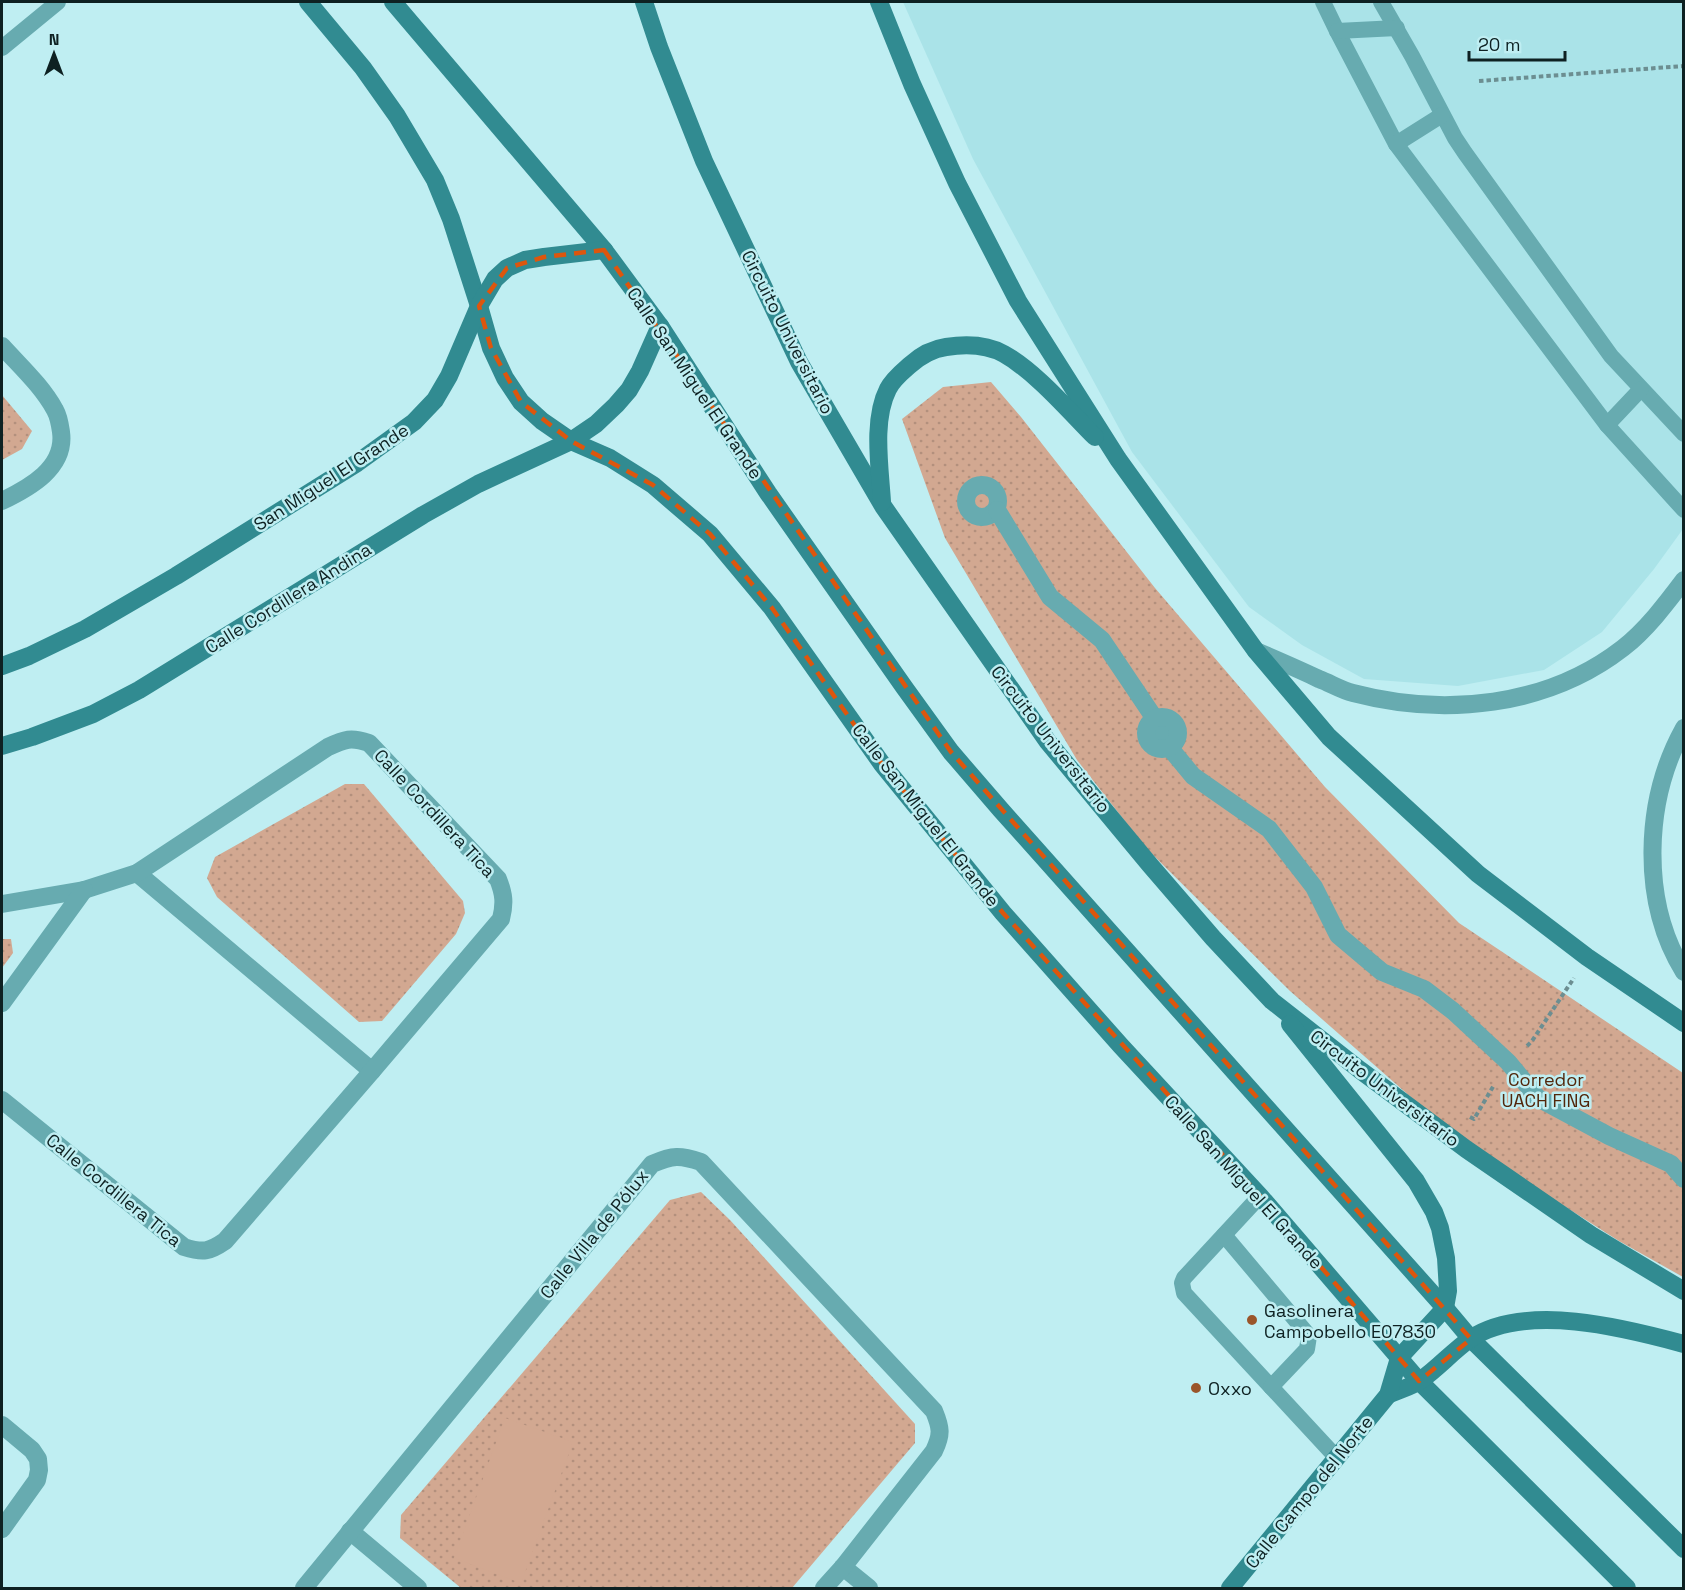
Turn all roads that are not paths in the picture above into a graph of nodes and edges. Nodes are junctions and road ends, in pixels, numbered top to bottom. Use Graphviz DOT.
graph roads {
  1 [pos="58,2"];
  2 [pos="308,2"];
  3 [pos="393,2"];
  4 [pos="644,2"];
  5 [pos="879,2"];
  6 [pos="1323,2"];
  7 [pos="1381,2"];
  8 [pos="1397,28"];
  9 [pos="1337,31"];
  10 [pos="2,48"];
  11 [pos="1442,115"];
  12 [pos="1396,144"];
  13 [pos="604,250"];
  14 [pos="479,306"];
  15 [pos="660,326"];
  16 [pos="2,345"];
  17 [pos="1641,389"];
  18 [pos="1607,425"];
  19 [pos="1683,434"];
  20 [pos="571,441"];
  21 [pos="1118,459"];
  22 [pos="2,501"];
  23 [pos="883,506"];
  24 [pos="997,510"];
  25 [pos="1683,510"];
  26 [pos="1683,580"];
  27 [pos="1256,651"];
  28 [pos="2,666"];
  29 [pos="1683,728"];
  30 [pos="2,746"];
  31 [pos="137,873"];
  32 [pos="84,890"];
  33 [pos="2,904"];
  34 [pos="1683,972"];
  35 [pos="1272,1001"];
  36 [pos="2,1003"];
  37 [pos="1683,1023"];
  38 [pos="372,1071"];
  39 [pos="2,1100"];
  40 [pos="1683,1179"];
  41 [pos="1260,1196"];
  42 [pos="1224,1235"];
  43 [pos="1683,1291"];
  44 [pos="1445,1308"];
  45 [pos="1471,1339"];
  46 [pos="1683,1344"];
  47 [pos="1398,1358"];
  48 [pos="1419,1381"];
  49 [pos="1271,1387"];
  50 [pos="1388,1395"];
  51 [pos="2,1425"];
  52 [pos="1336,1457"];
  53 [pos="2,1529"];
  54 [pos="350,1531"];
  55 [pos="1683,1549"];
  56 [pos="843,1567"];
  57 [pos="304,1588"];
  58 [pos="418,1588"];
  59 [pos="824,1588"];
  60 [pos="869,1588"];
  61 [pos="1230,1588"];
  62 [pos="1627,1588"];
  1 -- 10 [label="lane"];
  2 -- 14 [label="street, Calle San Miguel El Grande"];
  3 -- 13 [label="street, Calle San Miguel El Grande"];
  4 -- 23 [label="street, Circuito Universitario"];
  5 -- 21 [label="street"];
  6 -- 9 [label="lane"];
  7 -- 8 [label="lane"];
  8 -- 9 [label="lane"];
  8 -- 11 [label="lane"];
  9 -- 12 [label="lane"];
  11 -- 12 [label="lane"];
  11 -- 17 [label="lane"];
  12 -- 18 [label="lane"];
  13 -- 14 [label="street, San Miguel El Grande"];
  13 -- 15 [label="street, Calle San Miguel El Grande"];
  14 -- 20 [label="street, Calle San Miguel El Grande"];
  14 -- 28 [label="street, San Miguel El Grande"];
  15 -- 20 [label="street"];
  15 -- 44 [label="street, Calle San Miguel El Grande"];
  16 -- 22 [label="street"];
  17 -- 18 [label="lane"];
  17 -- 19 [label="lane"];
  18 -- 25 [label="lane"];
  20 -- 30 [label="street, Calle Cordillera Andina"];
  20 -- 41 [label="street, Calle San Miguel El Grande"];
  21 -- 23 [label="street"];
  21 -- 27 [label="street"];
  23 -- 35 [label="street, Circuito Universitario"];
  24 -- 40 [label="street"];
  26 -- 27 [label="street"];
  27 -- 37 [label="street"];
  29 -- 34 [label="street"];
  31 -- 32 [label="street, Calle Cordillera Tica"];
  31 -- 38 [label="street"];
  31 -- 38 [label="street, Calle Cordillera Tica"];
  32 -- 33 [label="street, Calle Cordillera Tica"];
  32 -- 36 [label="street"];
  35 -- 43 [label="street, Circuito Universitario"];
  35 -- 44 [label="street"];
  38 -- 39 [label="street, Calle Cordillera Tica"];
  41 -- 42 [label="lane"];
  41 -- 47 [label="street, Calle San Miguel El Grande"];
  42 -- 49 [label="lane"];
  42 -- 49 [label="lane"];
  44 -- 45 [label="street, Calle San Miguel El Grande"];
  44 -- 47 [label="street, Calle Campo del Norte"];
  45 -- 46 [label="street"];
  45 -- 48 [label="street, Calle Campo del Norte"];
  45 -- 55 [label="street, Calle San Miguel El Grande"];
  47 -- 48 [label="street, Calle San Miguel El Grande"];
  47 -- 50 [label="street, Calle Campo del Norte"];
  48 -- 50 [label="street, Calle Campo del Norte"];
  48 -- 62 [label="street, Calle San Miguel El Grande"];
  49 -- 52 [label="lane"];
  50 -- 52 [label="street, Calle Campo del Norte"];
  51 -- 53 [label="street"];
  52 -- 61 [label="street, Calle Campo del Norte"];
  54 -- 56 [label="street, Calle Villa de Pólux"];
  54 -- 57 [label="street, Calle Villa de Pólux"];
  54 -- 58 [label="street"];
  56 -- 59 [label="street, Calle Villa de Pólux"];
  56 -- 60 [label="street"];
}
